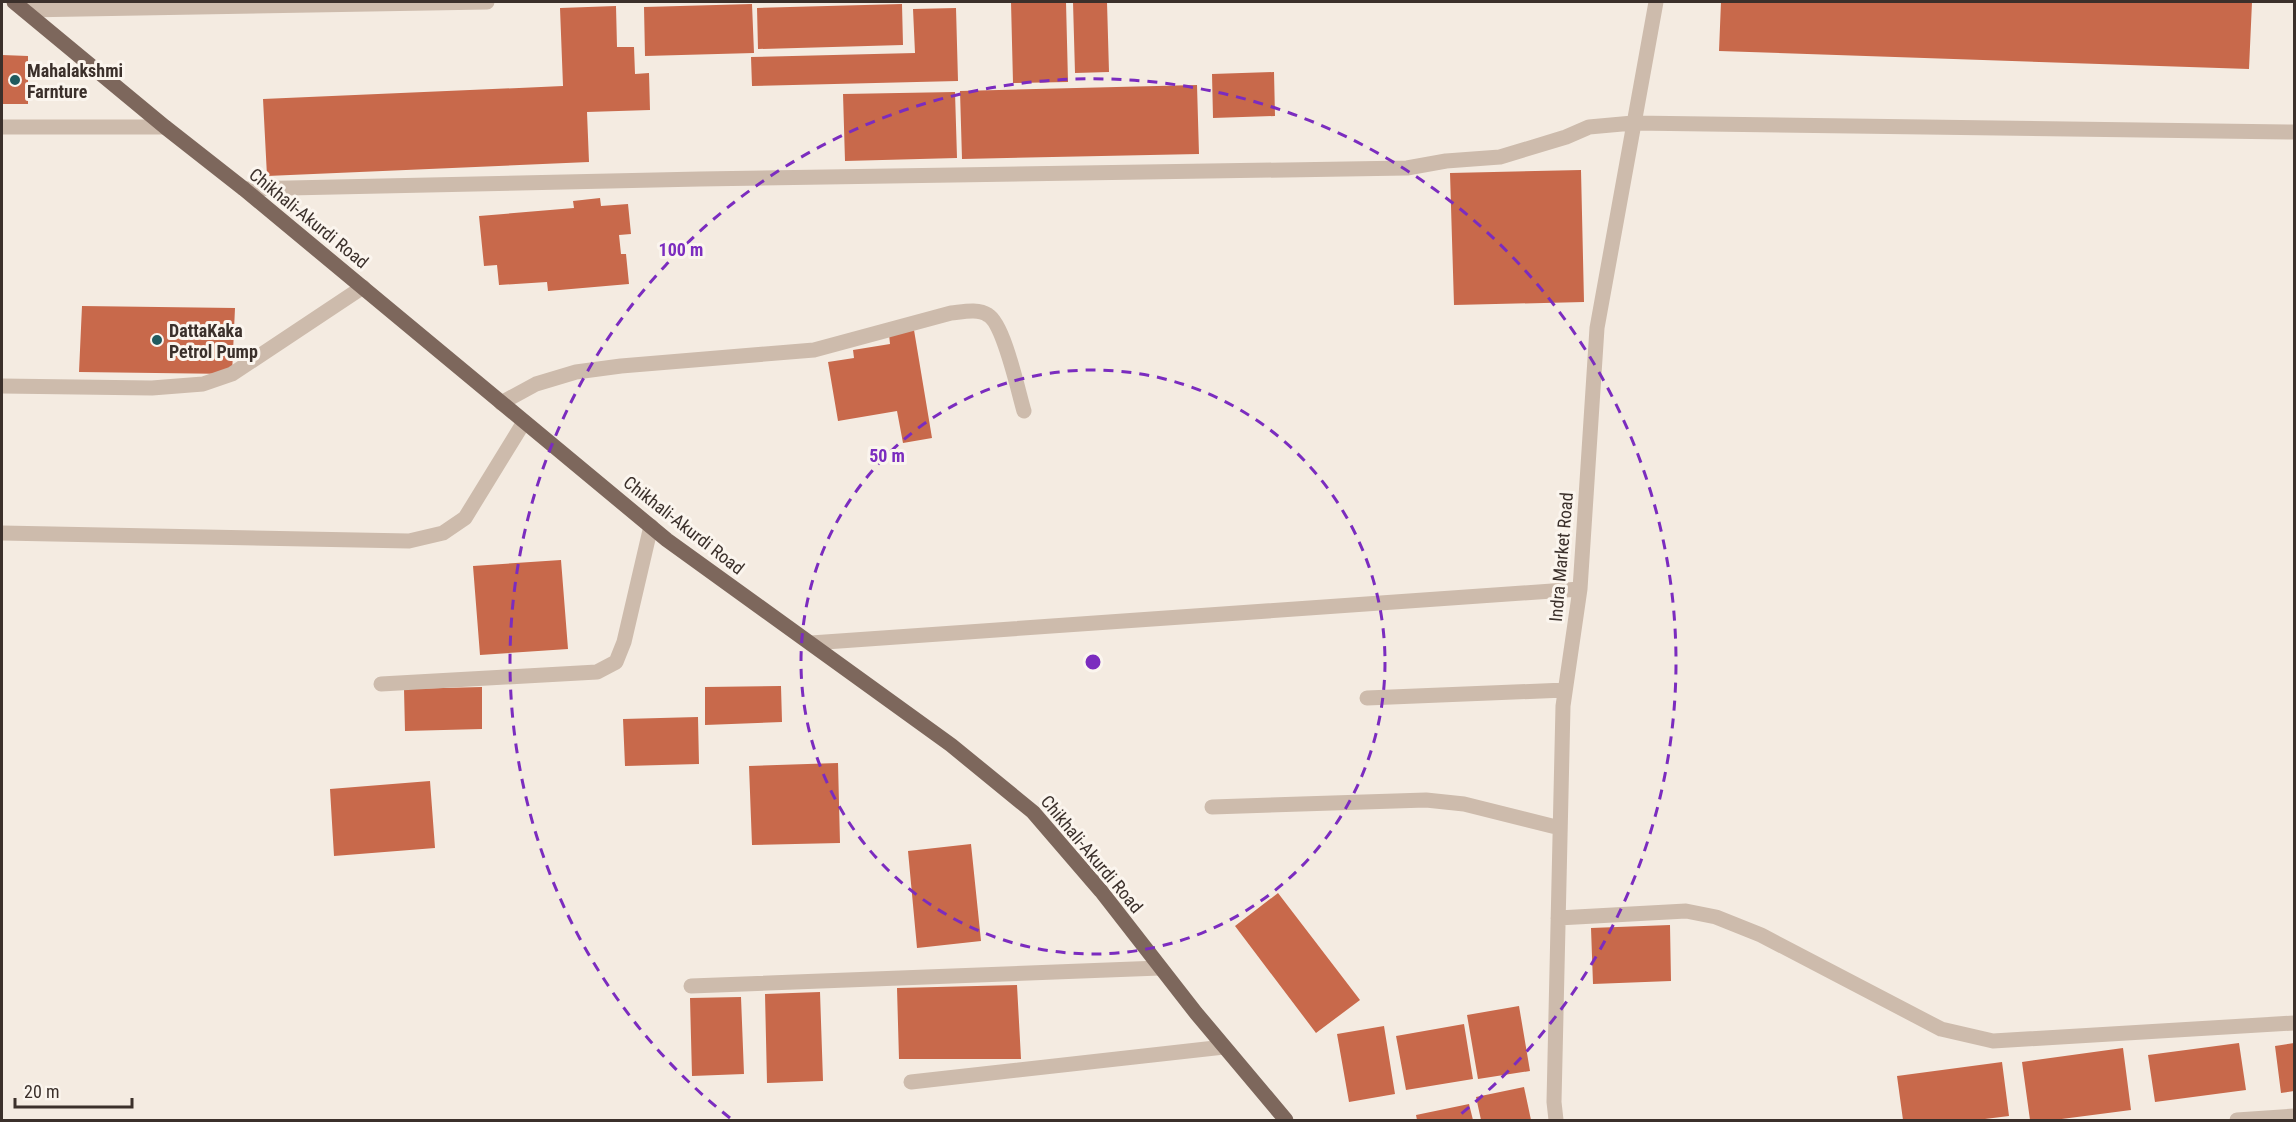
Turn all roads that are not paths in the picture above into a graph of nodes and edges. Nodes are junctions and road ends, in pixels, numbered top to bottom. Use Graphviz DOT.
graph roads {
  1 [pos="487,2"];
  2 [pos="1656,2"];
  3 [pos="19,6"];
  4 [pos="1633,123"];
  5 [pos="2,127"];
  6 [pos="165,127"];
  7 [pos="2295,132"];
  8 [pos="244,189"];
  9 [pos="363,287"];
  10 [pos="2,386"];
  11 [pos="501,403"];
  12 [pos="1024,411"];
  13 [pos="524,422"];
  14 [pos="651,526"];
  15 [pos="2,533"];
  16 [pos="1580,590"];
  17 [pos="811,643"];
  18 [pos="381,684"];
  19 [pos="1565,690"];
  20 [pos="1367,698"];
  21 [pos="1212,807"];
  22 [pos="1560,828"];
  23 [pos="1558,918"];
  24 [pos="1160,968"];
  25 [pos="691,986"];
  26 [pos="2295,1023"];
  27 [pos="1224,1047"];
  28 [pos="910,1082"];
  29 [pos="2295,1116"];
  30 [pos="1286,1120"];
  31 [pos="1556,1120"];
  32 [pos="2237,1120"];
  1 -- 3 [label="street"];
  2 -- 4 [label="street, Indra Market Road"];
  3 -- 6 [label="main road, Chikhali-Akurdi Road"];
  4 -- 7 [label="street"];
  4 -- 8 [label="street"];
  4 -- 16 [label="street, Indra Market Road"];
  5 -- 6 [label="street"];
  6 -- 8 [label="main road, Chikhali-Akurdi Road"];
  8 -- 9 [label="main road, Chikhali-Akurdi Road"];
  9 -- 10 [label="street"];
  9 -- 11 [label="main road, Chikhali-Akurdi Road"];
  11 -- 12 [label="street"];
  11 -- 13 [label="main road, Chikhali-Akurdi Road"];
  13 -- 14 [label="main road, Chikhali-Akurdi Road"];
  13 -- 15 [label="street"];
  14 -- 17 [label="main road, Chikhali-Akurdi Road"];
  14 -- 18 [label="street"];
  16 -- 17 [label="street"];
  16 -- 19 [label="street, Indra Market Road"];
  17 -- 24 [label="main road, Chikhali-Akurdi Road"];
  19 -- 20 [label="street"];
  19 -- 22 [label="street, Indra Market Road"];
  21 -- 22 [label="street"];
  22 -- 23 [label="street, Indra Market Road"];
  23 -- 26 [label="street"];
  23 -- 31 [label="street, Indra Market Road"];
  24 -- 25 [label="street"];
  24 -- 27 [label="main road, Chikhali-Akurdi Road"];
  27 -- 28 [label="street"];
  27 -- 30 [label="main road, Chikhali-Akurdi Road"];
  29 -- 32 [label="street"];
}
